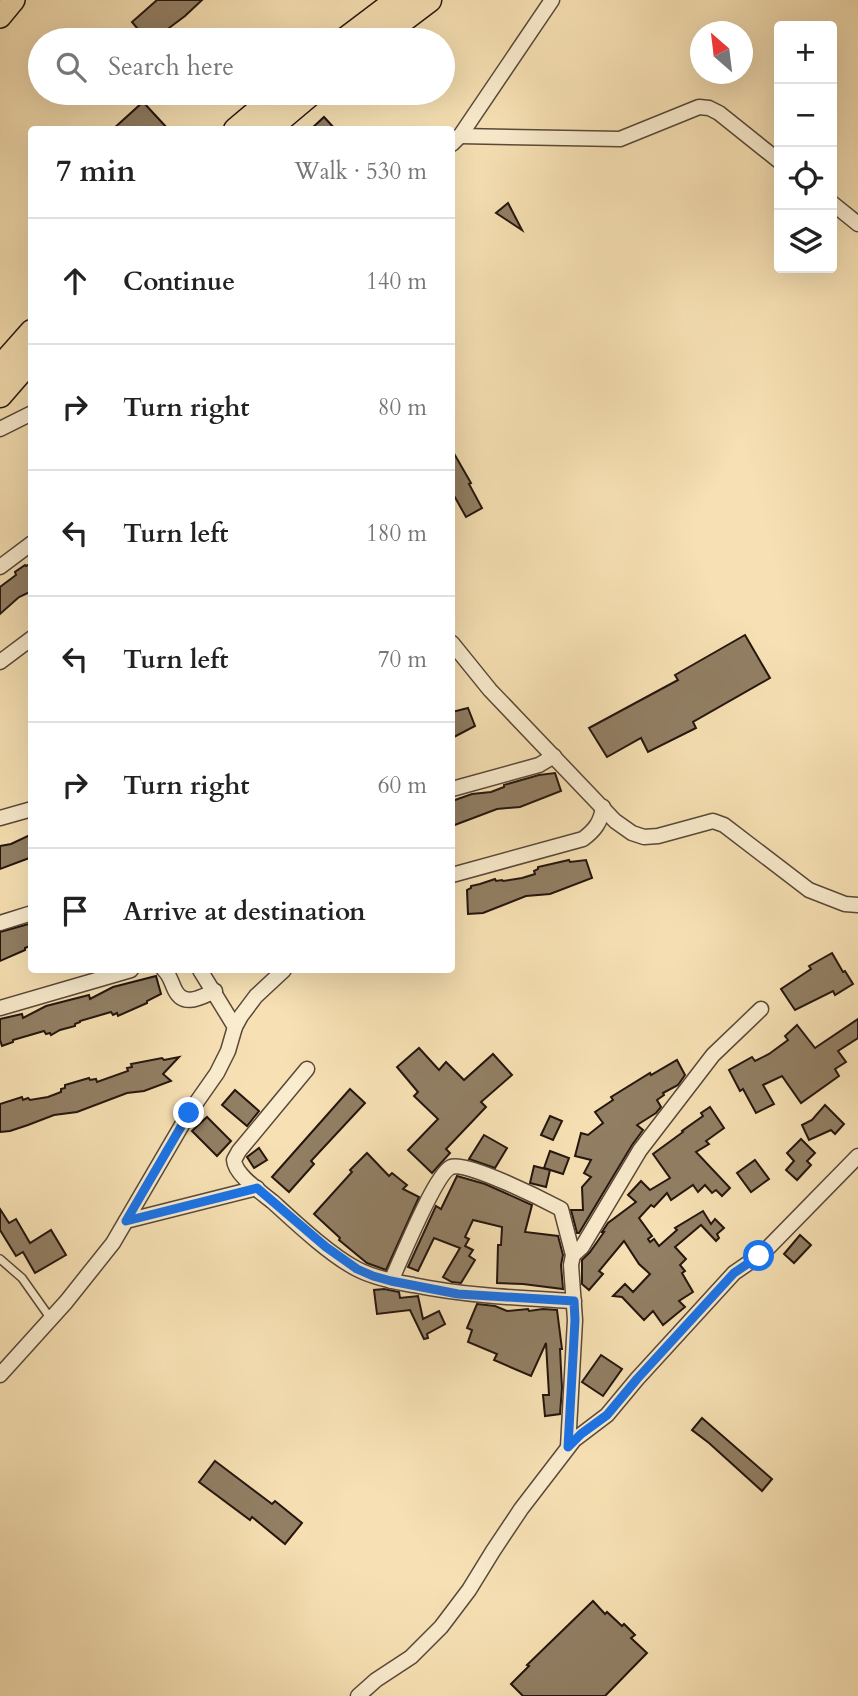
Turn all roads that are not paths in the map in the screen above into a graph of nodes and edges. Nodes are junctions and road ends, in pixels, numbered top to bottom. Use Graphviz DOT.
graph roads {
  1 [pos="15,0"];
  2 [pos="398,0"];
  3 [pos="429,0"];
  4 [pos="552,0"];
  5 [pos="0,18"];
  6 [pos="361,28"];
  7 [pos="392,28"];
  8 [pos="266,105"];
  9 [pos="297,105"];
  10 [pos="313,105"];
  11 [pos="241,126"];
  12 [pos="272,126"];
  13 [pos="289,126"];
  14 [pos="456,140"];
  15 [pos="774,157"];
  16 [pos="837,207"];
  17 [pos="858,224"];
  18 [pos="28,336"];
  19 [pos="28,363"];
  20 [pos="0,368"];
  21 [pos="0,396"];
  22 [pos="28,415"];
  23 [pos="0,429"];
  24 [pos="28,546"];
  25 [pos="0,567"];
  26 [pos="28,641"];
  27 [pos="455,647"];
  28 [pos="0,662"];
  29 [pos="554,756"];
  30 [pos="455,788"];
  31 [pos="603,807"];
  32 [pos="28,810"];
  33 [pos="0,818"];
  34 [pos="455,874"];
  35 [pos="858,905"];
  36 [pos="28,914"];
  37 [pos="0,923"];
  38 [pos="121,973"];
  39 [pos="167,973"];
  40 [pos="202,973"];
  41 [pos="281,973"];
  42 [pos="215,991"];
  43 [pos="0,1008"];
  44 [pos="761,1009"];
  45 [pos="235,1027"];
  46 [pos="307,1069"];
  47 [pos="858,1156"];
  48 [pos="257,1188"];
  49 [pos="126,1221"];
  50 [pos="573,1255"];
  51 [pos="0,1259"];
  52 [pos="391,1281"];
  53 [pos="574,1301"];
  54 [pos="51,1320"];
  55 [pos="0,1376"];
  56 [pos="568,1447"];
  57 [pos="358,1696"];
  1 -- 5 [label="main road"];
  2 -- 6 [label="highway"];
  3 -- 7 [label="highway"];
  4 -- 14 [label="street"];
  8 -- 11 [label="highway"];
  9 -- 12 [label="highway"];
  10 -- 13 [label="street"];
  14 -- 15 [label="street"];
  16 -- 17 [label="street"];
  18 -- 20 [label="highway"];
  19 -- 21 [label="highway"];
  22 -- 23 [label="street"];
  24 -- 25 [label="street"];
  26 -- 28 [label="street"];
  27 -- 29 [label="street"];
  29 -- 30 [label="street"];
  29 -- 31 [label="street"];
  31 -- 34 [label="street"];
  31 -- 35 [label="street"];
  32 -- 33 [label="street"];
  36 -- 37 [label="street"];
  38 -- 43 [label="street"];
  39 -- 42 [label="street"];
  40 -- 42 [label="street"];
  41 -- 45 [label="street"];
  42 -- 45 [label="street"];
  44 -- 50 [label="street"];
  45 -- 49 [label="street"];
  46 -- 48 [label="street"];
  47 -- 56 [label="street"];
  48 -- 49 [label="street"];
  48 -- 52 [label="street"];
  49 -- 54 [label="street"];
  50 -- 52 [label="street"];
  50 -- 53 [label="street"];
  51 -- 54 [label="lane"];
  52 -- 53 [label="street"];
  53 -- 56 [label="street"];
  54 -- 55 [label="street"];
  56 -- 57 [label="street"];
}
